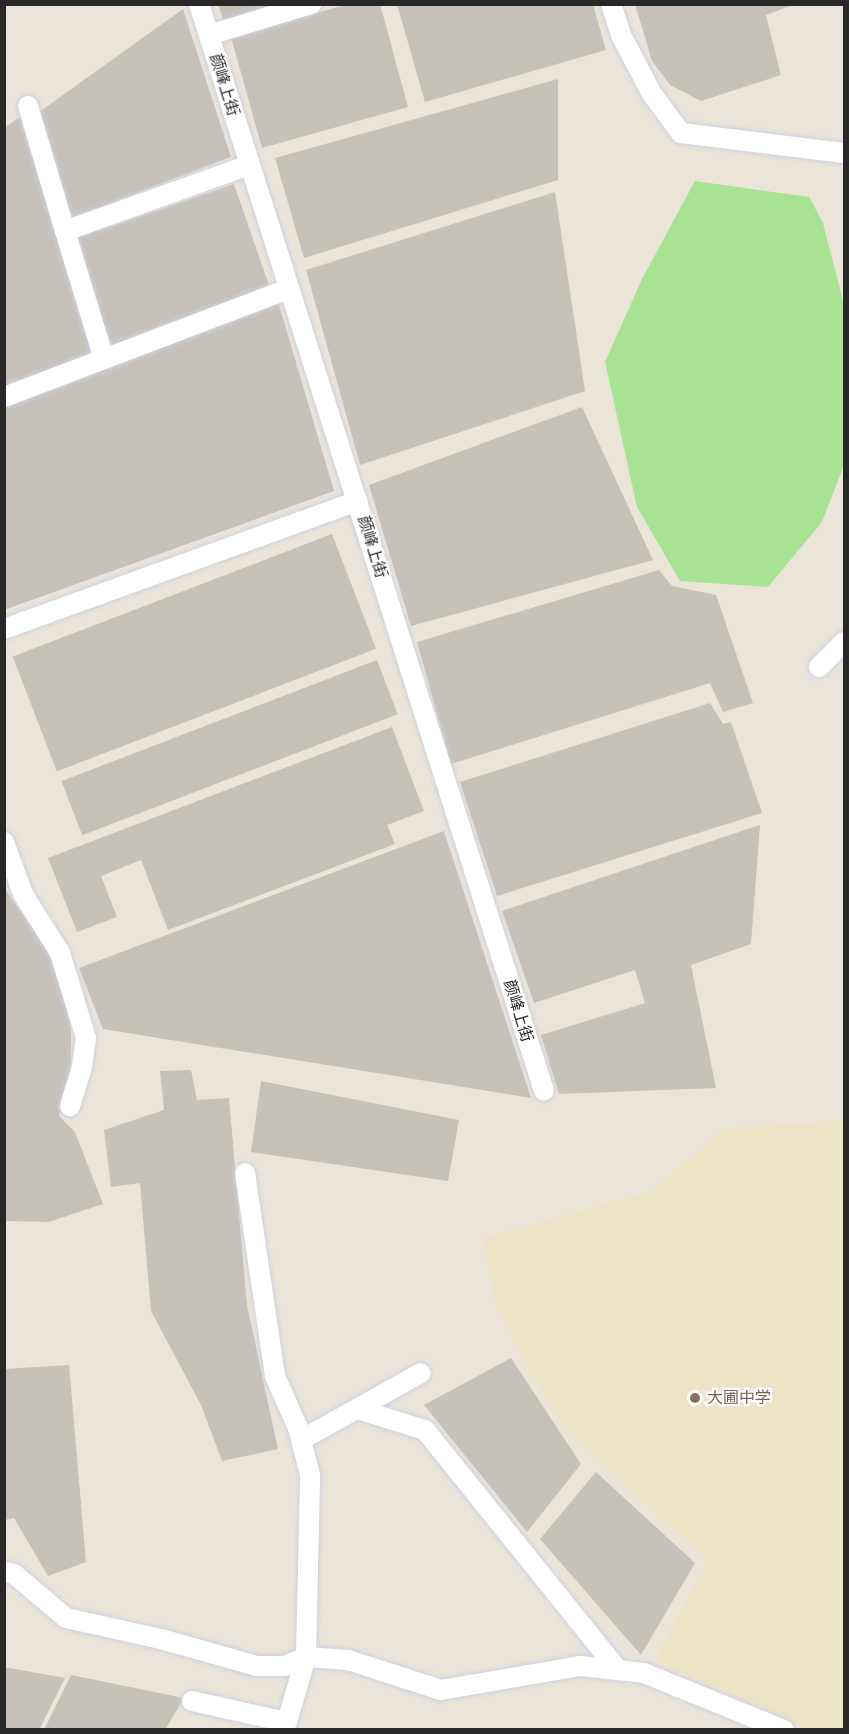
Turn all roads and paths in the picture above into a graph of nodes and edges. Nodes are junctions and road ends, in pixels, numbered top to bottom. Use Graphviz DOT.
graph roads {
  1 [pos="199,4"];
  2 [pos="311,4"];
  3 [pos="611,4"];
  4 [pos="209,35"];
  5 [pos="28,106"];
  6 [pos="844,153"];
  7 [pos="249,165"];
  8 [pos="65,231"];
  9 [pos="289,289"];
  10 [pos="104,359"];
  11 [pos="4,397"];
  12 [pos="358,501"];
  13 [pos="4,629"];
  14 [pos="844,642"];
  15 [pos="819,667"];
  16 [pos="5,845"];
  17 [pos="544,1091"];
  18 [pos="70,1106"];
  19 [pos="245,1173"];
  20 [pos="421,1373"];
  21 [pos="357,1409"];
  22 [pos="301,1440"];
  23 [pos="4,1572"];
  24 [pos="306,1657"];
  25 [pos="618,1670"];
  26 [pos="192,1701"];
  27 [pos="784,1730"];
  1 -- 4 [label="street, 颜峰上街"];
  2 -- 4 [label="street"];
  3 -- 6 [label="street"];
  4 -- 7 [label="street, 颜峰上街"];
  5 -- 8 [label="street"];
  7 -- 8 [label="street"];
  7 -- 9 [label="street, 颜峰上街"];
  8 -- 10 [label="street"];
  9 -- 10 [label="street"];
  9 -- 12 [label="street, 颜峰上街"];
  10 -- 11 [label="street"];
  12 -- 13 [label="street"];
  12 -- 17 [label="street, 颜峰上街"];
  14 -- 15 [label="street"];
  16 -- 18 [label="street"];
  19 -- 22 [label="street"];
  20 -- 21 [label="street"];
  21 -- 22 [label="street"];
  21 -- 25 [label="street"];
  22 -- 24 [label="street"];
  23 -- 24 [label="street"];
  24 -- 25 [label="street"];
  24 -- 26 [label="street"];
  25 -- 27 [label="street"];
}
